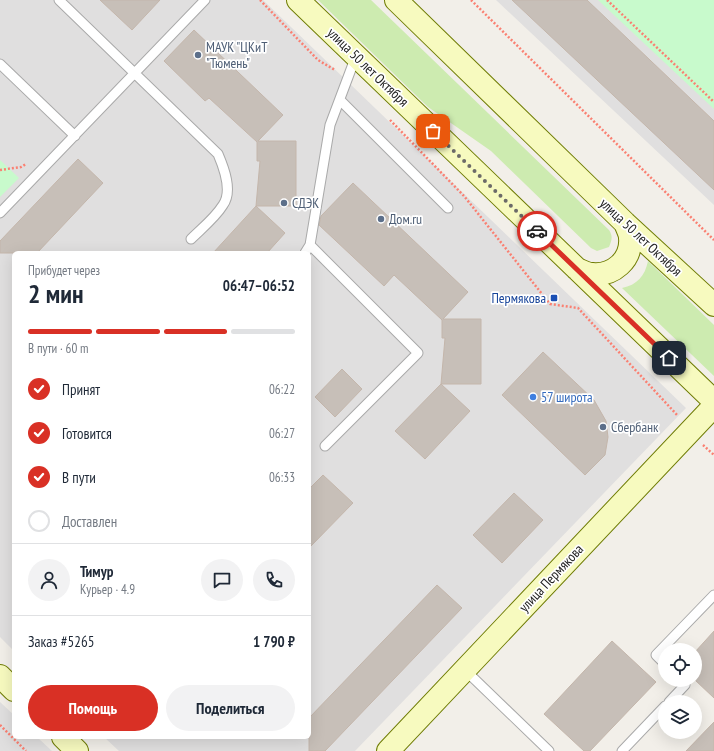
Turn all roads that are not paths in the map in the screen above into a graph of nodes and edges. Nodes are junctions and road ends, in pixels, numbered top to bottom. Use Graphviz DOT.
graph roads {
  1 [pos="59,0"];
  2 [pos="205,0"];
  3 [pos="298,0"];
  4 [pos="406,3"];
  5 [pos="356,56"];
  6 [pos="0,64"];
  7 [pos="135,73"];
  8 [pos="340,100"];
  9 [pos="75,136"];
  10 [pos="448,208"];
  11 [pos="0,213"];
  12 [pos="625,224"];
  13 [pos="191,239"];
  14 [pos="308,249"];
  15 [pos="311,252"];
  16 [pos="577,269"];
  17 [pos="713,302"];
  18 [pos="714,401"];
  19 [pos="714,406"];
  20 [pos="325,446"];
  21 [pos="714,595"];
  22 [pos="668,643"];
  23 [pos="465,670"];
  24 [pos="0,676"];
  25 [pos="683,687"];
  26 [pos="12,688"];
  27 [pos="676,695"];
  28 [pos="658,713"];
  29 [pos="65,739"];
  30 [pos="77,751"];
  31 [pos="388,751"];
  32 [pos="549,751"];
  33 [pos="622,751"];
  1 -- 7 [label="lane"];
  2 -- 7 [label="lane"];
  3 -- 5 [label="main road, улица 50 лет Октября"];
  4 -- 12 [label="main road, улица 50 лет Октября"];
  5 -- 8 [label="lane"];
  5 -- 16 [label="main road, улица 50 лет Октября"];
  6 -- 9 [label="lane"];
  7 -- 9 [label="lane"];
  7 -- 13 [label="lane"];
  8 -- 10 [label="lane"];
  8 -- 14 [label="lane"];
  9 -- 11 [label="lane"];
  12 -- 16 [label="main road"];
  12 -- 17 [label="main road, улица 50 лет Октября"];
  15 -- 20 [label="lane"];
  16 -- 18 [label="main road, улица 50 лет Октября"];
  19 -- 23 [label="main road, улица Пермякова"];
  21 -- 22 [label="lane"];
  23 -- 31 [label="main road, улица Пермякова"];
  23 -- 32 [label="lane"];
  24 -- 26 [label="main road"];
  25 -- 27 [label="lane"];
  28 -- 33 [label="lane"];
  29 -- 30 [label="main road"];
}
